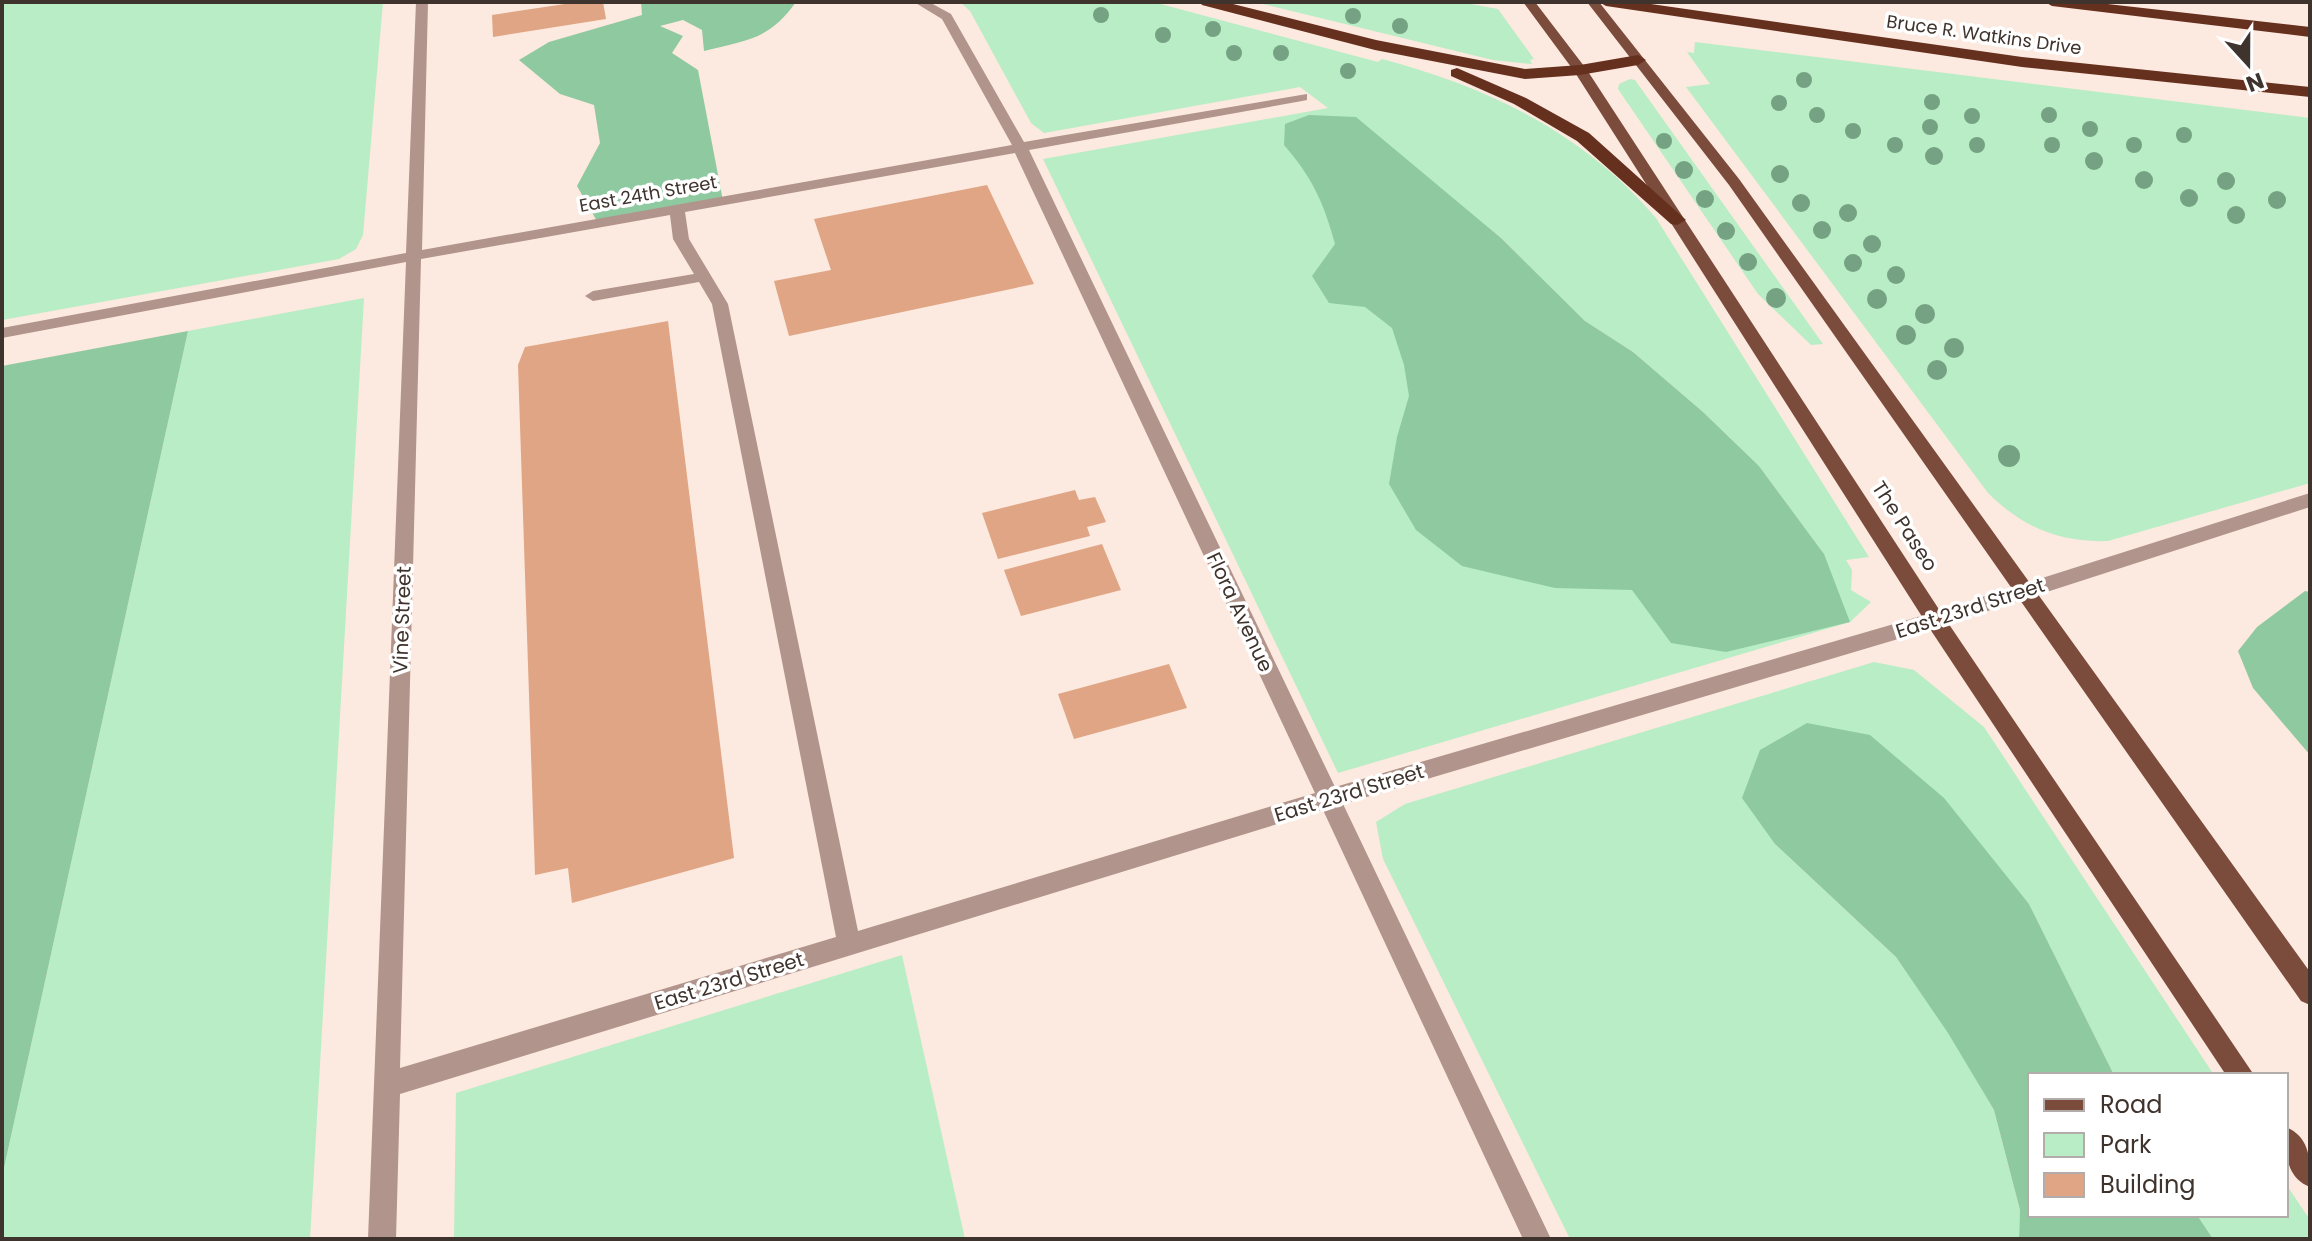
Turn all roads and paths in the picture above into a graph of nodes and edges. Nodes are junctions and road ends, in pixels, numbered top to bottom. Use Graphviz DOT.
graph roads {
  1 [pos="422,2"];
  2 [pos="920,2"];
  3 [pos="1207,2"];
  4 [pos="1529,2"];
  5 [pos="1593,2"];
  6 [pos="1606,2"];
  7 [pos="2052,2"];
  8 [pos="2310,32"];
  9 [pos="1375,45"];
  10 [pos="1633,53"];
  11 [pos="1580,70"];
  12 [pos="2310,92"];
  13 [pos="1302,97"];
  14 [pos="1020,147"];
  15 [pos="677,209"];
  16 [pos="1677,220"];
  17 [pos="413,256"];
  18 [pos="702,277"];
  19 [pos="593,296"];
  20 [pos="2,333"];
  21 [pos="2310,500"];
  22 [pos="2024,591"];
  23 [pos="1935,620"];
  24 [pos="1328,799"];
  25 [pos="849,945"];
  26 [pos="2310,993"];
  27 [pos="2240,1073"];
  28 [pos="387,1085"];
  29 [pos="2288,1143"];
  30 [pos="2310,1174"];
  31 [pos="382,1239"];
  32 [pos="1537,1239"];
  1 -- 17 [label="street, Vine Street"];
  2 -- 14 [label="street, Flora Avenue"];
  3 -- 9 [label="highway"];
  4 -- 11 [label="main road, The Paseo"];
  5 -- 10 [label="main road"];
  6 -- 12 [label="highway, Bruce R. Watkins Drive"];
  7 -- 8 [label="highway"];
  9 -- 11 [label="highway"];
  9 -- 16 [label="highway"];
  10 -- 11 [label="highway"];
  10 -- 22 [label="main road"];
  11 -- 16 [label="main road, The Paseo"];
  13 -- 14 [label="street, East 24th Street"];
  14 -- 15 [label="street, East 24th Street"];
  14 -- 24 [label="street, Flora Avenue"];
  15 -- 17 [label="street, East 24th Street"];
  15 -- 18 [label="street"];
  16 -- 23 [label="main road, The Paseo"];
  17 -- 20 [label="street, East 24th Street"];
  17 -- 28 [label="street, Vine Street"];
  18 -- 19 [label="street"];
  18 -- 25 [label="street"];
  21 -- 22 [label="street, East 23rd Street"];
  22 -- 23 [label="street, East 23rd Street"];
  22 -- 26 [label="main road"];
  23 -- 24 [label="street, East 23rd Street"];
  23 -- 27 [label="main road, The Paseo"];
  24 -- 25 [label="street, East 23rd Street"];
  24 -- 32 [label="street, Flora Avenue"];
  25 -- 28 [label="street, East 23rd Street"];
  28 -- 31 [label="street, Vine Street"];
  29 -- 30 [label="main road"];
}
